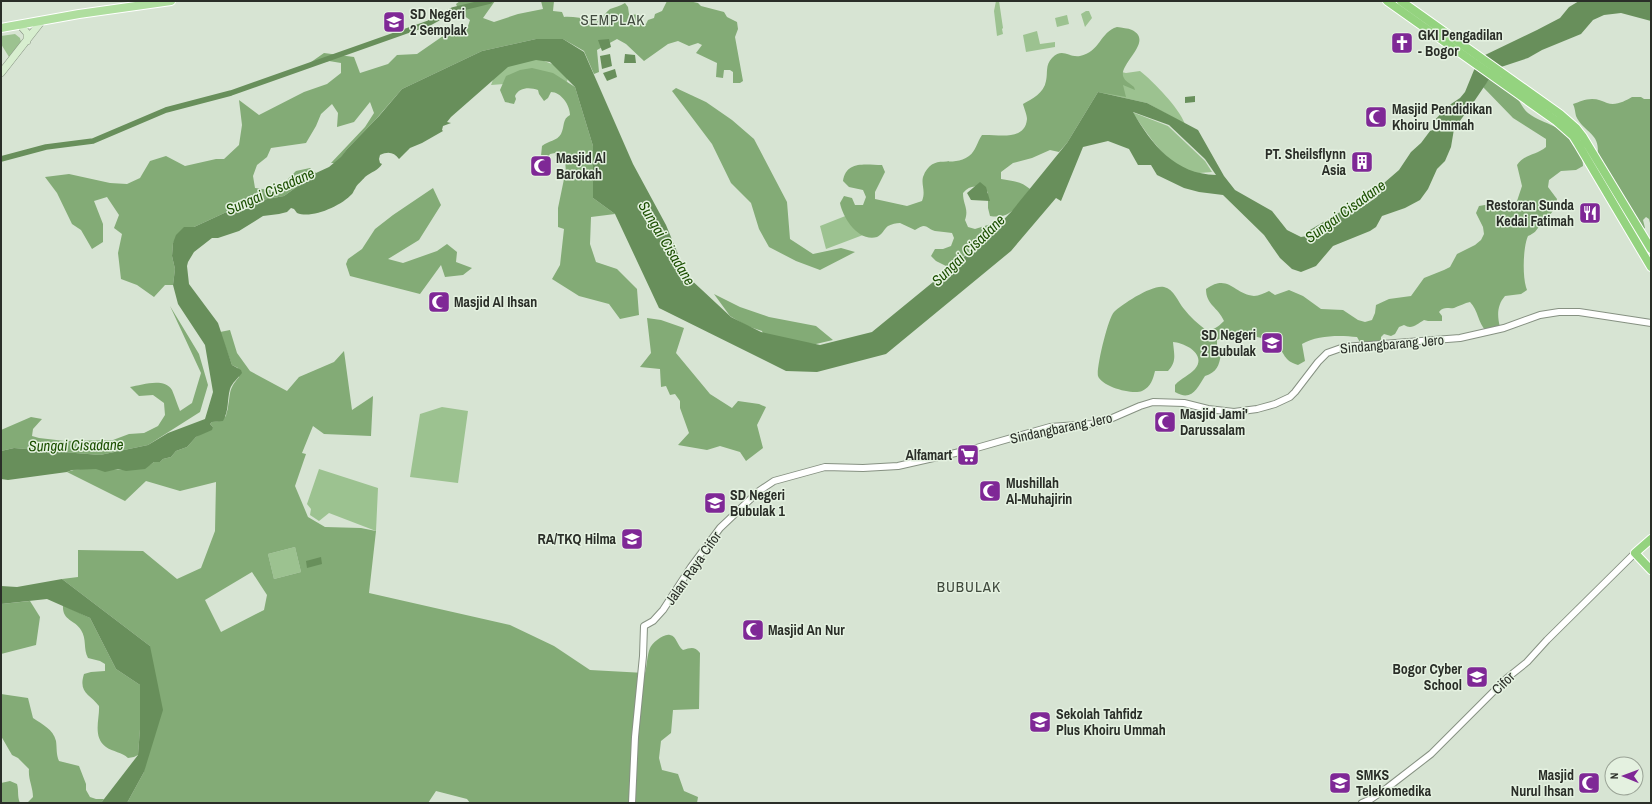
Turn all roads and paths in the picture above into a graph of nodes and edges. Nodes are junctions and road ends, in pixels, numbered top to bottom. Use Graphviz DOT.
graph roads {
  1 [pos="171,1"];
  2 [pos="1387,1"];
  3 [pos="1401,1"];
  4 [pos="41,22"];
  5 [pos="20,25"];
  6 [pos="1,28"];
  7 [pos="1439,33"];
  8 [pos="27,41"];
  9 [pos="1,73"];
  10 [pos="1558,117"];
  11 [pos="1651,249"];
  12 [pos="1651,267"];
  13 [pos="1651,323"];
  14 [pos="898,466"];
  15 [pos="1651,539"];
  16 [pos="1637,551"];
  17 [pos="1651,562"];
  18 [pos="1651,570"];
  19 [pos="632,803"];
  20 [pos="1362,803"];
  1 -- 4 [label="main road"];
  2 -- 7 [label="highway"];
  3 -- 7 [label="highway"];
  4 -- 5 [label="main road"];
  4 -- 8 [label="main road"];
  5 -- 6 [label="main road"];
  5 -- 8 [label="main road"];
  7 -- 10 [label="highway"];
  8 -- 9 [label="main road"];
  10 -- 11 [label="highway"];
  10 -- 12 [label="highway"];
  13 -- 14 [label="street, Sindangbarang Jero"];
  14 -- 19 [label="street, Jalan Raya Cifor"];
  15 -- 16 [label="highway"];
  16 -- 17 [label="highway"];
  16 -- 18 [label="highway"];
  16 -- 20 [label="street, Cifor"];
}
